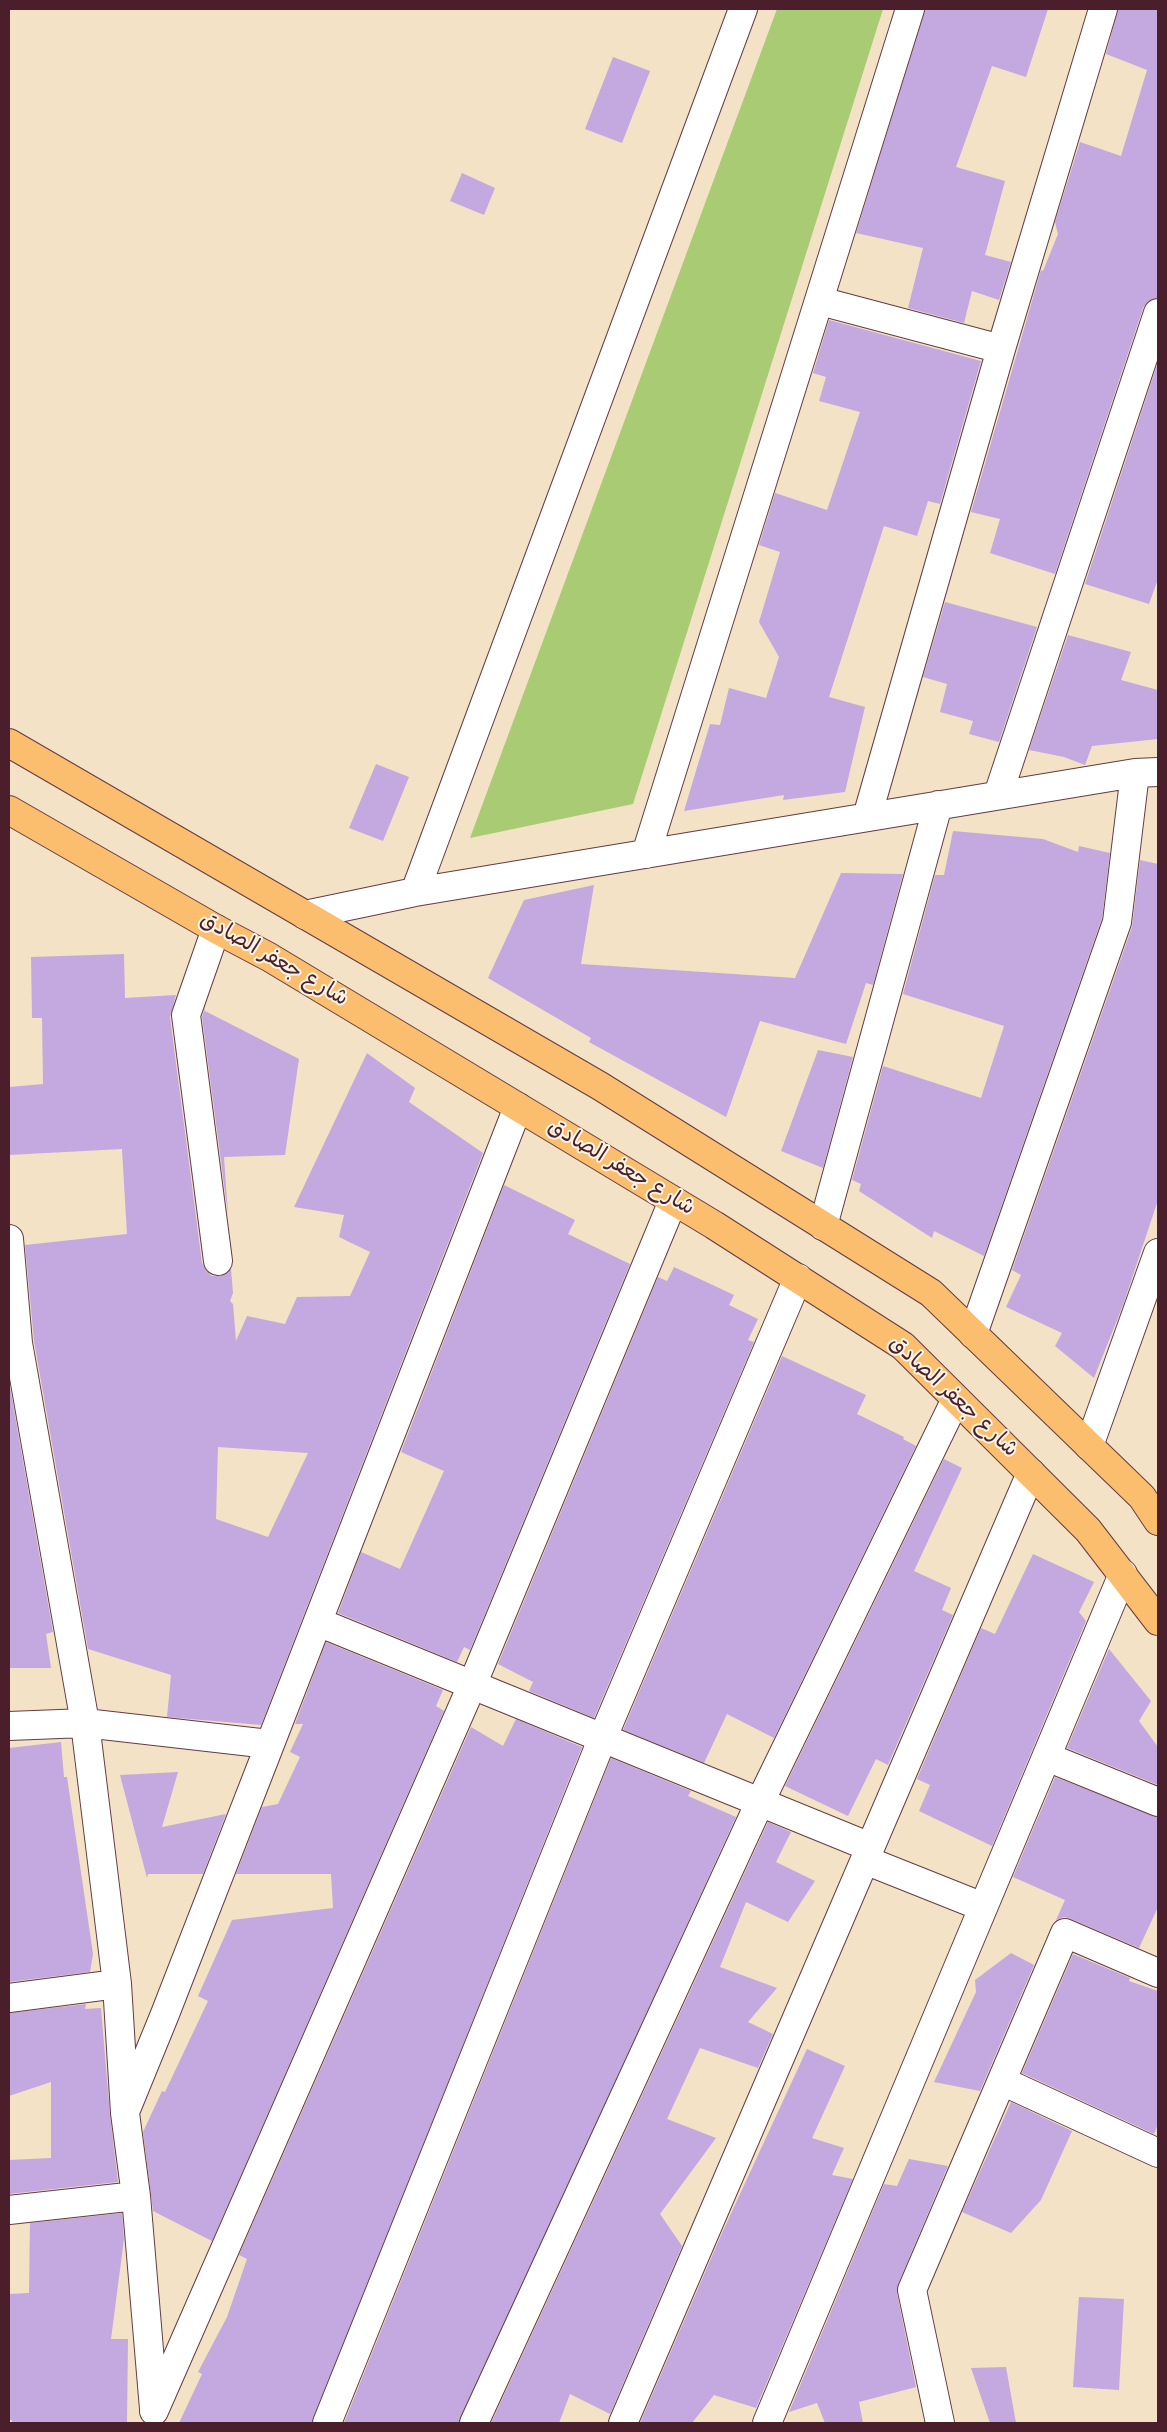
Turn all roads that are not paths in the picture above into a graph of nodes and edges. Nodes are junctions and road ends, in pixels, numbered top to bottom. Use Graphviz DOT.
graph roads {
  1 [pos="743,9"];
  2 [pos="910,9"];
  3 [pos="1103,9"];
  4 [pos="820,301"];
  5 [pos="1158,313"];
  6 [pos="1002,349"];
  7 [pos="9,743"];
  8 [pos="1147,772"];
  9 [pos="998,795"];
  10 [pos="938,805"];
  11 [pos="9,810"];
  12 [pos="867,817"];
  13 [pos="646,854"];
  14 [pos="415,892"];
  15 [pos="305,915"];
  16 [pos="216,929"];
  17 [pos="518,1107"];
  18 [pos="674,1201"];
  19 [pos="823,1226"];
  20 [pos="9,1239"];
  21 [pos="1158,1253"];
  22 [pos="218,1261"];
  23 [pos="798,1278"];
  24 [pos="973,1334"];
  25 [pos="956,1399"];
  26 [pos="1089,1446"];
  27 [pos="1030,1473"];
  28 [pos="1158,1521"];
  29 [pos="1123,1574"];
  30 [pos="1158,1621"];
  31 [pos="318,1622"];
  32 [pos="473,1684"];
  33 [pos="85,1723"];
  34 [pos="9,1726"];
  35 [pos="602,1737"];
  36 [pos="269,1744"];
  37 [pos="1047,1757"];
  38 [pos="760,1802"];
  39 [pos="1158,1802"];
  40 [pos="868,1853"];
  41 [pos="983,1907"];
  42 [pos="1158,1973"];
  43 [pos="117,1984"];
  44 [pos="9,1998"];
  45 [pos="1002,2081"];
  46 [pos="125,2113"];
  47 [pos="1158,2153"];
  48 [pos="136,2196"];
  49 [pos="9,2210"];
  50 [pos="154,2417"];
  51 [pos="768,2422"];
  52 [pos="327,2423"];
  53 [pos="474,2423"];
  54 [pos="624,2423"];
  55 [pos="940,2423"];
  1 -- 14 [label="street"];
  2 -- 4 [label="street"];
  3 -- 6 [label="street"];
  4 -- 6 [label="street"];
  4 -- 13 [label="street"];
  5 -- 9 [label="street"];
  6 -- 12 [label="street"];
  7 -- 15 [label="main road"];
  8 -- 9 [label="street"];
  8 -- 24 [label="street"];
  9 -- 10 [label="street"];
  10 -- 12 [label="street"];
  10 -- 19 [label="street"];
  11 -- 16 [label="main road, شارع جعفر الصادق"];
  12 -- 13 [label="street"];
  13 -- 14 [label="street"];
  14 -- 15 [label="street"];
  15 -- 19 [label="main road"];
  16 -- 17 [label="main road, شارع جعفر الصادق"];
  16 -- 22 [label="street"];
  17 -- 18 [label="main road, شارع جعفر الصادق"];
  17 -- 31 [label="street"];
  18 -- 23 [label="main road, شارع جعفر الصادق"];
  18 -- 32 [label="street"];
  19 -- 24 [label="main road"];
  20 -- 33 [label="street"];
  21 -- 26 [label="street"];
  23 -- 25 [label="main road, شارع جعفر الصادق"];
  23 -- 35 [label="street"];
  24 -- 26 [label="main road"];
  25 -- 27 [label="main road, شارع جعفر الصادق"];
  25 -- 38 [label="street"];
  26 -- 28 [label="main road"];
  27 -- 29 [label="main road, شارع جعفر الصادق"];
  27 -- 40 [label="street"];
  29 -- 30 [label="main road, شارع جعفر الصادق"];
  29 -- 37 [label="street"];
  31 -- 32 [label="street"];
  31 -- 36 [label="street"];
  32 -- 35 [label="street"];
  32 -- 50 [label="street"];
  33 -- 34 [label="street"];
  33 -- 36 [label="street"];
  33 -- 43 [label="street"];
  35 -- 38 [label="street"];
  35 -- 52 [label="street"];
  36 -- 46 [label="street"];
  37 -- 39 [label="street"];
  37 -- 41 [label="street"];
  38 -- 40 [label="street"];
  38 -- 53 [label="street"];
  40 -- 41 [label="street"];
  40 -- 54 [label="street"];
  41 -- 51 [label="street"];
  42 -- 45 [label="street"];
  43 -- 44 [label="street"];
  43 -- 46 [label="street"];
  45 -- 47 [label="street"];
  45 -- 55 [label="street"];
  46 -- 48 [label="street"];
  48 -- 49 [label="street"];
  48 -- 50 [label="street"];
}
